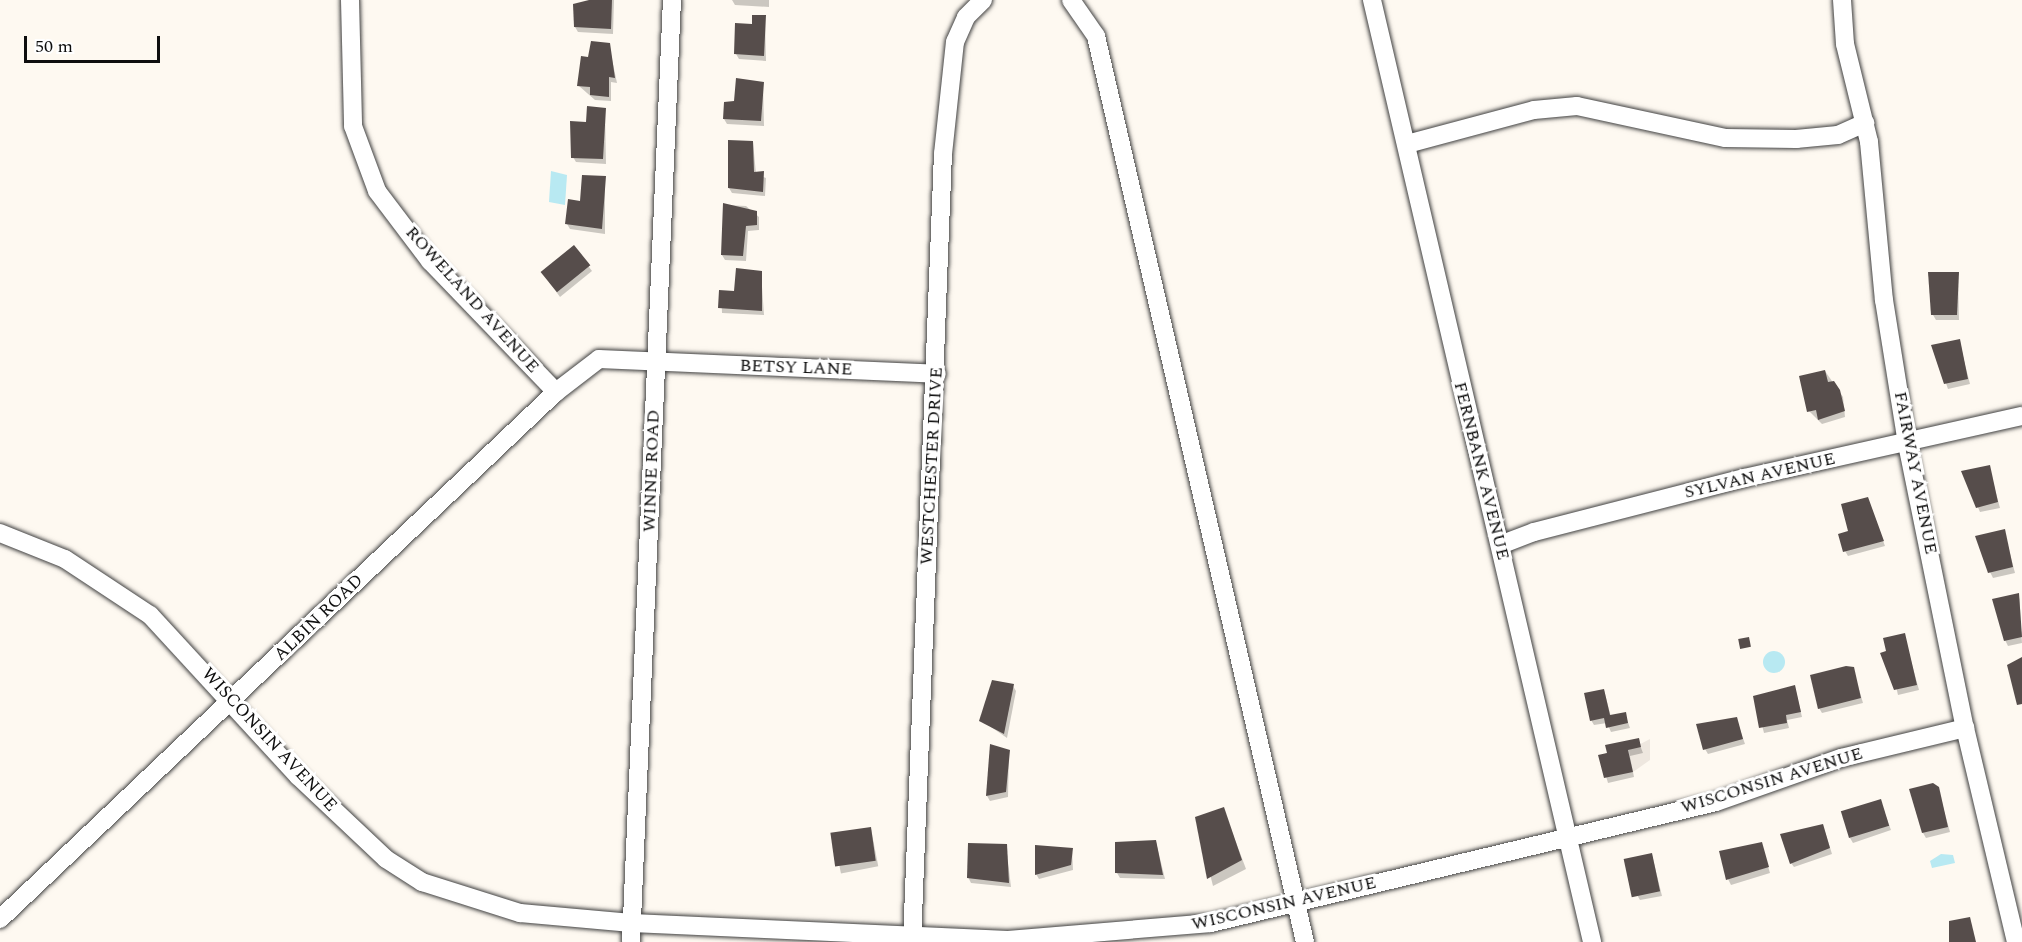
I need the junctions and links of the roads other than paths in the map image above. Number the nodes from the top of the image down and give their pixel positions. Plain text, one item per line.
1 (350, 0) edge
2 (672, 0) edge
3 (983, 0) edge
4 (1071, 0) edge
5 (1372, 0) edge
6 (1842, 0) edge
7 (1865, 123) junction
8 (1407, 144) junction
9 (656, 362) junction
10 (937, 374) junction
11 (556, 392) junction
12 (2022, 416) edge
13 (1907, 444) junction
14 (0, 533) edge
15 (1500, 545) junction
16 (232, 701) junction
17 (1965, 728) junction
18 (1568, 837) junction
19 (1295, 903) junction
20 (0, 919) edge
21 (632, 923) junction
22 (912, 939) edge
23 (631, 942) edge
24 (1305, 942) edge
25 (1592, 942) edge
26 (2016, 942) edge

1 - 11 street, ROWELAND AVENUE
2 - 9 street, WINNE ROAD
3 - 10 street, WESTCHESTER DRIVE
4 - 19 street
5 - 8 street, FERNBANK AVENUE
6 - 7 street, FAIRWAY AVENUE
7 - 8 street
7 - 13 street, FAIRWAY AVENUE
8 - 15 street, FERNBANK AVENUE
9 - 10 street, BETSY LANE
9 - 11 street, ALBIN ROAD
9 - 21 street, WINNE ROAD
10 - 22 street, WESTCHESTER DRIVE
11 - 16 street, ALBIN ROAD
12 - 13 street, SYLVAN AVENUE
13 - 15 street, SYLVAN AVENUE
13 - 17 street, FAIRWAY AVENUE
14 - 16 street, WISCONSIN AVENUE
15 - 18 street, FERNBANK AVENUE
16 - 20 street, ALBIN ROAD
16 - 21 street, WISCONSIN AVENUE
17 - 18 street, WISCONSIN AVENUE
17 - 26 street, FAIRWAY AVENUE
18 - 19 street, WISCONSIN AVENUE
18 - 25 street, FERNBANK AVENUE
19 - 22 street, WISCONSIN AVENUE
19 - 24 street
21 - 22 street, WISCONSIN AVENUE
21 - 23 street, WINNE ROAD

